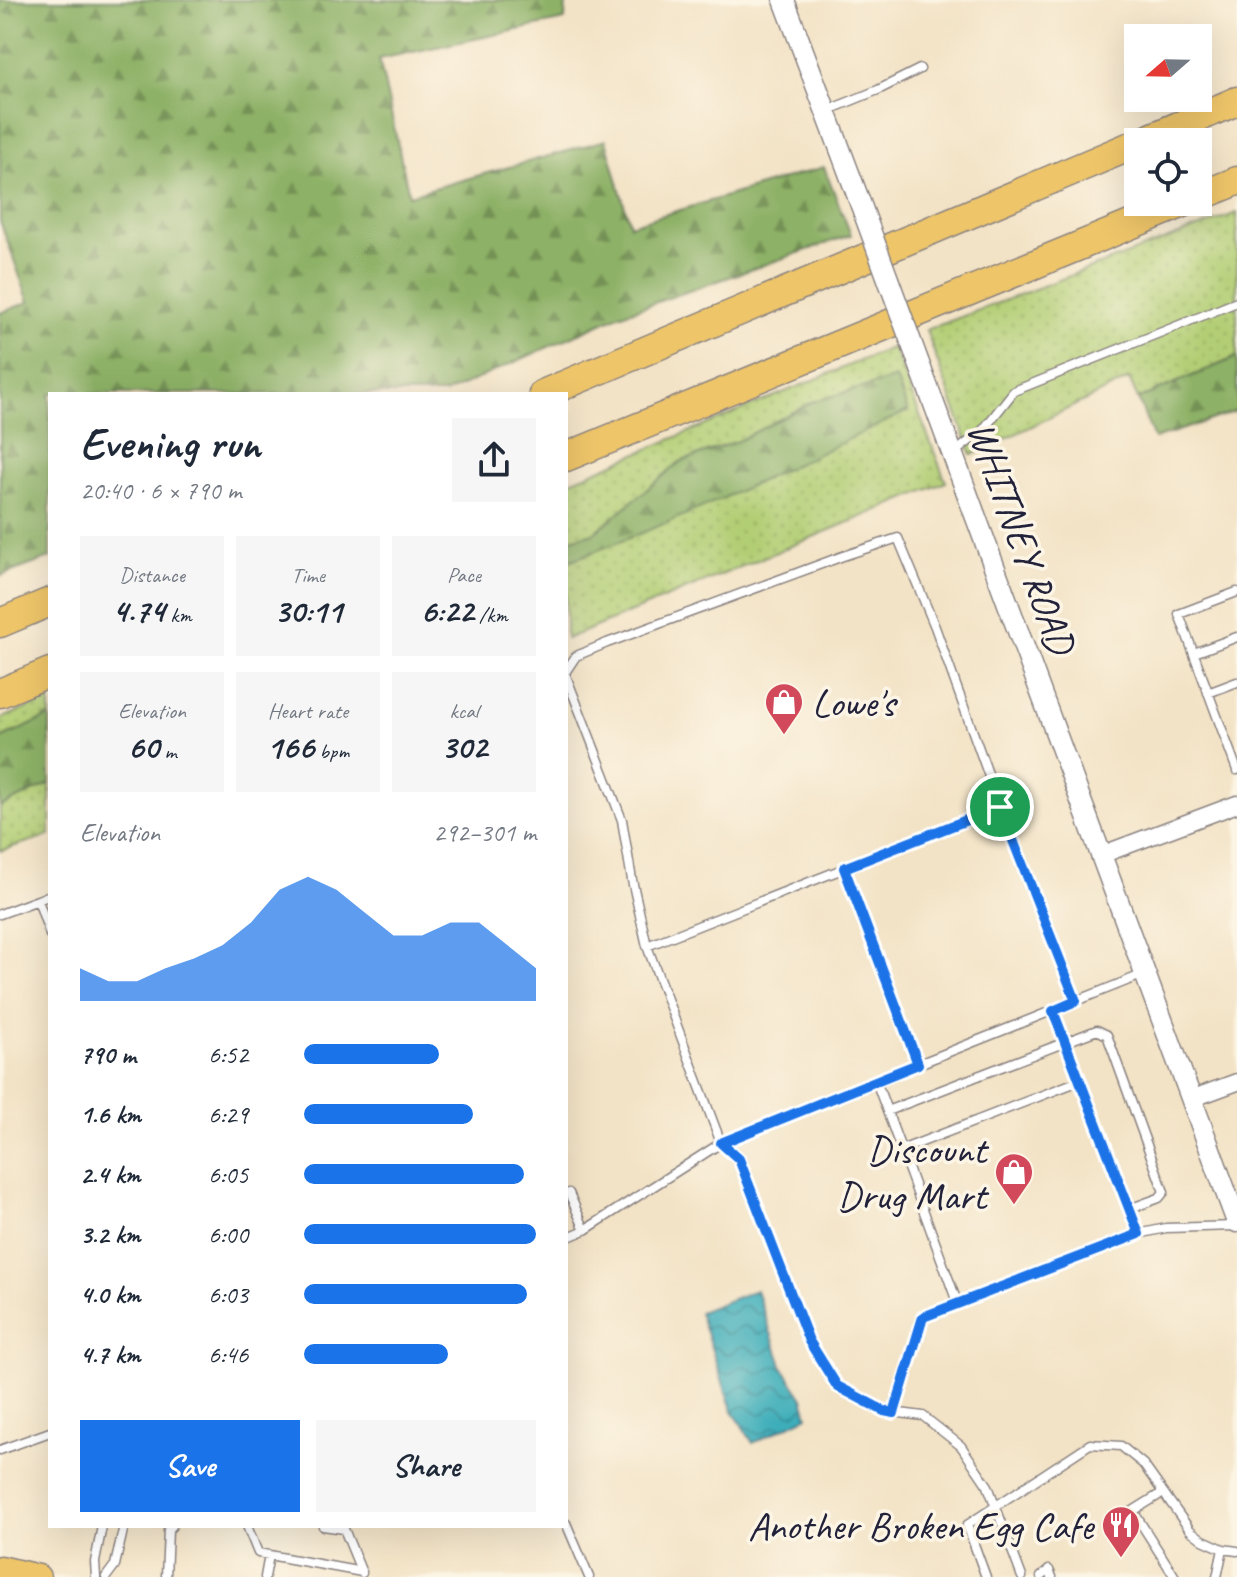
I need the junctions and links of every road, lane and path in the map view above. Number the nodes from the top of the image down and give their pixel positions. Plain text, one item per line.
1 (784, 0) edge
2 (920, 69) dead end
3 (1237, 101) edge
4 (825, 111) junction
5 (1174, 128) edge
6 (1124, 149) edge
7 (1234, 184) edge
8 (1212, 192) edge
9 (1152, 216) edge
10 (1237, 302) edge
11 (548, 392) edge
12 (952, 454) junction
13 (568, 456) edge
14 (1237, 592) edge
15 (48, 603) edge
16 (0, 623) edge
17 (1237, 637) edge
18 (1194, 653) junction
19 (568, 670) edge
20 (48, 673) edge
21 (568, 678) edge
22 (1237, 682) edge
23 (0, 693) edge
24 (1208, 693) junction
25 (1237, 770) edge
26 (1237, 804) edge
27 (1000, 807) junction
28 (1101, 855) junction
29 (844, 868) junction
30 (48, 896) edge
31 (38, 900) junction
32 (0, 914) edge
33 (48, 929) edge
34 (647, 946) junction
35 (1145, 974) junction
36 (1076, 1001) junction
37 (1053, 1011) junction
38 (1064, 1042) junction
39 (918, 1064) junction
40 (876, 1081) junction
41 (1079, 1081) junction
42 (1237, 1082) edge
43 (1191, 1099) junction
44 (887, 1111) junction
45 (721, 1143) junction
46 (901, 1150) junction
47 (569, 1193) dead end
48 (1129, 1209) junction
49 (1236, 1216) edge
50 (585, 1230) junction
51 (1139, 1234) junction
52 (568, 1237) edge
53 (957, 1302) junction
54 (894, 1413) junction
55 (48, 1433) edge
56 (0, 1450) edge
57 (1162, 1493) junction
58 (995, 1505) junction
59 (102, 1528) edge
60 (124, 1528) edge
61 (170, 1528) edge
62 (248, 1528) edge
63 (343, 1528) edge
64 (568, 1528) edge
65 (1223, 1549) junction
66 (1237, 1551) edge
67 (269, 1555) junction
68 (0, 1568) edge
69 (363, 1575) edge
70 (38, 1577) edge
71 (96, 1577) edge
72 (106, 1577) edge
73 (166, 1577) edge
74 (265, 1577) edge
75 (589, 1577) edge
76 (986, 1577) edge
77 (1022, 1577) edge
78 (1041, 1577) edge
79 (1052, 1577) edge
80 (1175, 1577) edge
81 (1217, 1577) edge

1 - 4 street, WHITNEY ROAD
2 - 4 lane
3 - 5 highway
4 - 12 street, WHITNEY ROAD, bridge
6 - 11 highway
7 - 8 highway
9 - 13 highway
10 - 12 lane
12 - 28 street, WHITNEY ROAD
14 - 18 lane
15 - 16 highway
17 - 18 lane
18 - 24 lane
19 - 27 lane
20 - 23 highway
21 - 34 lane
22 - 24 lane
24 - 25 lane
26 - 28 street
27 - 29 lane
27 - 36 lane
28 - 35 street, WHITNEY ROAD
29 - 34 lane
29 - 39 lane
30 - 31 lane
31 - 32 lane
31 - 33 lane
34 - 45 lane
35 - 36 lane
35 - 43 street, WHITNEY ROAD
36 - 37 lane
37 - 38 lane
37 - 39 lane
38 - 41 lane
38 - 44 lane
38 - 48 lane
39 - 40 lane
40 - 44 lane
40 - 45 lane
41 - 46 lane
41 - 48 lane
42 - 43 street
43 - 49 street, WHITNEY ROAD
44 - 46 lane
45 - 50 lane
45 - 54 lane
46 - 53 lane
47 - 50 lane
48 - 51 lane
49 - 51 lane
50 - 52 lane
51 - 53 lane
53 - 54 lane
54 - 58 lane
55 - 56 lane
57 - 58 lane
57 - 65 lane
57 - 80 lane
58 - 76 lane
58 - 77 lane
59 - 71 lane
60 - 72 lane
61 - 73 lane
62 - 67 lane
63 - 69 lane
64 - 75 lane
65 - 66 lane
65 - 81 lane
67 - 69 lane
67 - 74 lane
68 - 70 main road
78 - 79 lane

